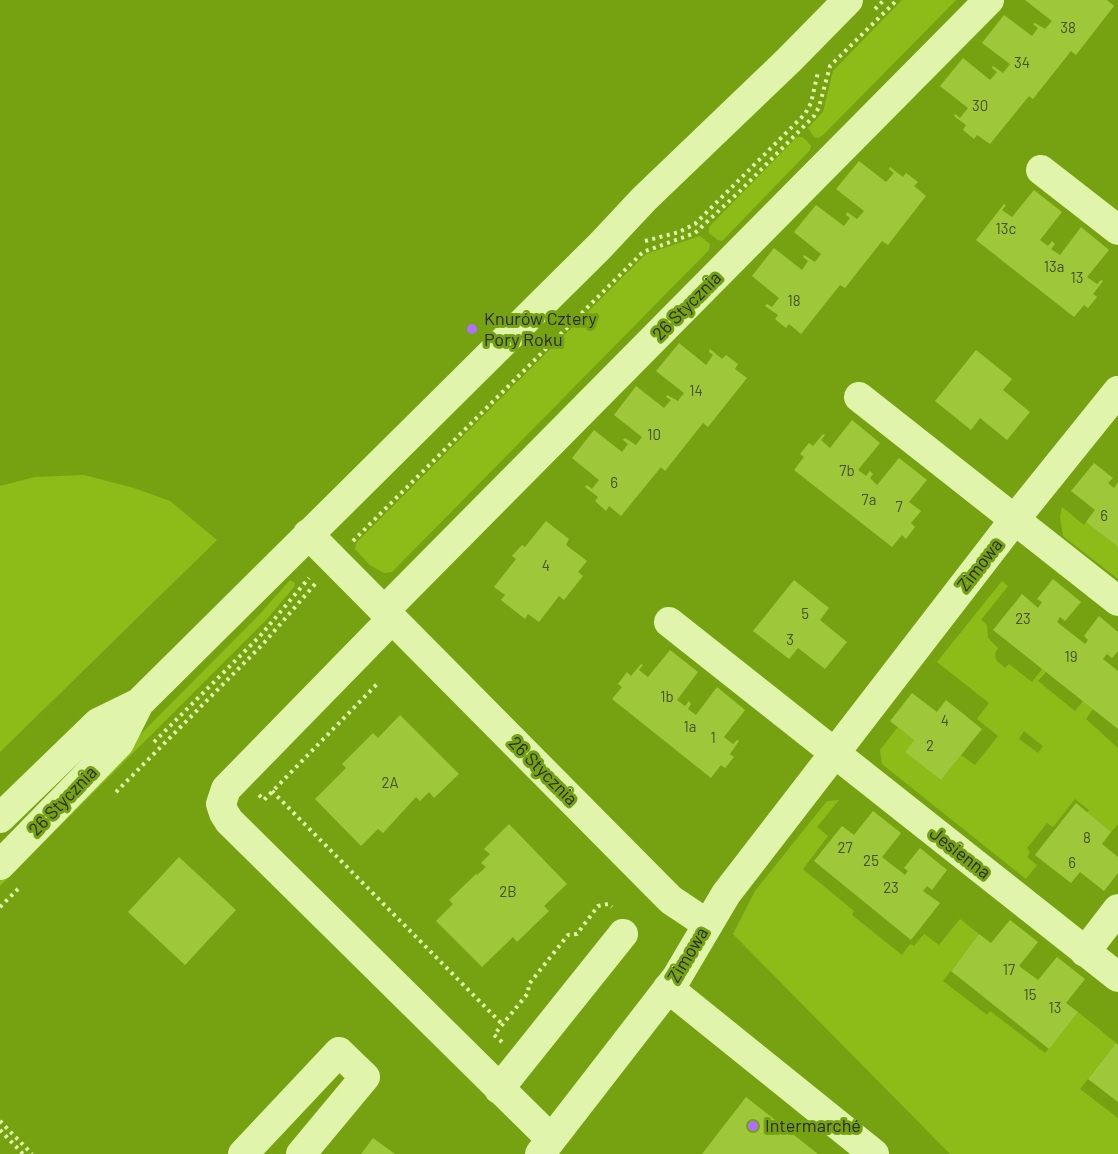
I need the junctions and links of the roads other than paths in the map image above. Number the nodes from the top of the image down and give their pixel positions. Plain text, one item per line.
1 (989, 0) edge
2 (858, 8) edge
3 (1041, 170) dead end
4 (1118, 230) edge
5 (1118, 391) edge
6 (859, 397) dead end
7 (1015, 519) junction
8 (324, 550) junction
9 (1118, 601) edge
10 (388, 615) junction
11 (669, 622) dead end
12 (140, 703) junction
13 (834, 754) junction
14 (0, 818) edge
15 (0, 865) edge
16 (1118, 909) edge
17 (707, 924) junction
18 (623, 934) dead end
19 (1085, 952) junction
20 (1118, 977) edge
21 (668, 988) junction
22 (499, 1089) junction
23 (545, 1147) edge
24 (243, 1154) edge
25 (301, 1154) edge
26 (874, 1154) edge

1 - 10 street, 26 Stycznia
2 - 8 street, 26 Stycznia
3 - 4 street
5 - 7 street, Zimowa
6 - 7 street
7 - 9 street
7 - 13 street, Zimowa
8 - 10 street, 26 Stycznia
8 - 12 street, 26 Stycznia
10 - 17 street, 26 Stycznia
10 - 22 street
11 - 13 street
12 - 14 street, 26 Stycznia
12 - 15 street, 26 Stycznia
13 - 17 street, Zimowa
13 - 19 street, Jesienna
16 - 19 street
17 - 21 street, Zimowa
18 - 22 street
19 - 20 street, Jesienna
21 - 23 street, Zimowa
21 - 26 street
22 - 23 street
24 - 25 street

